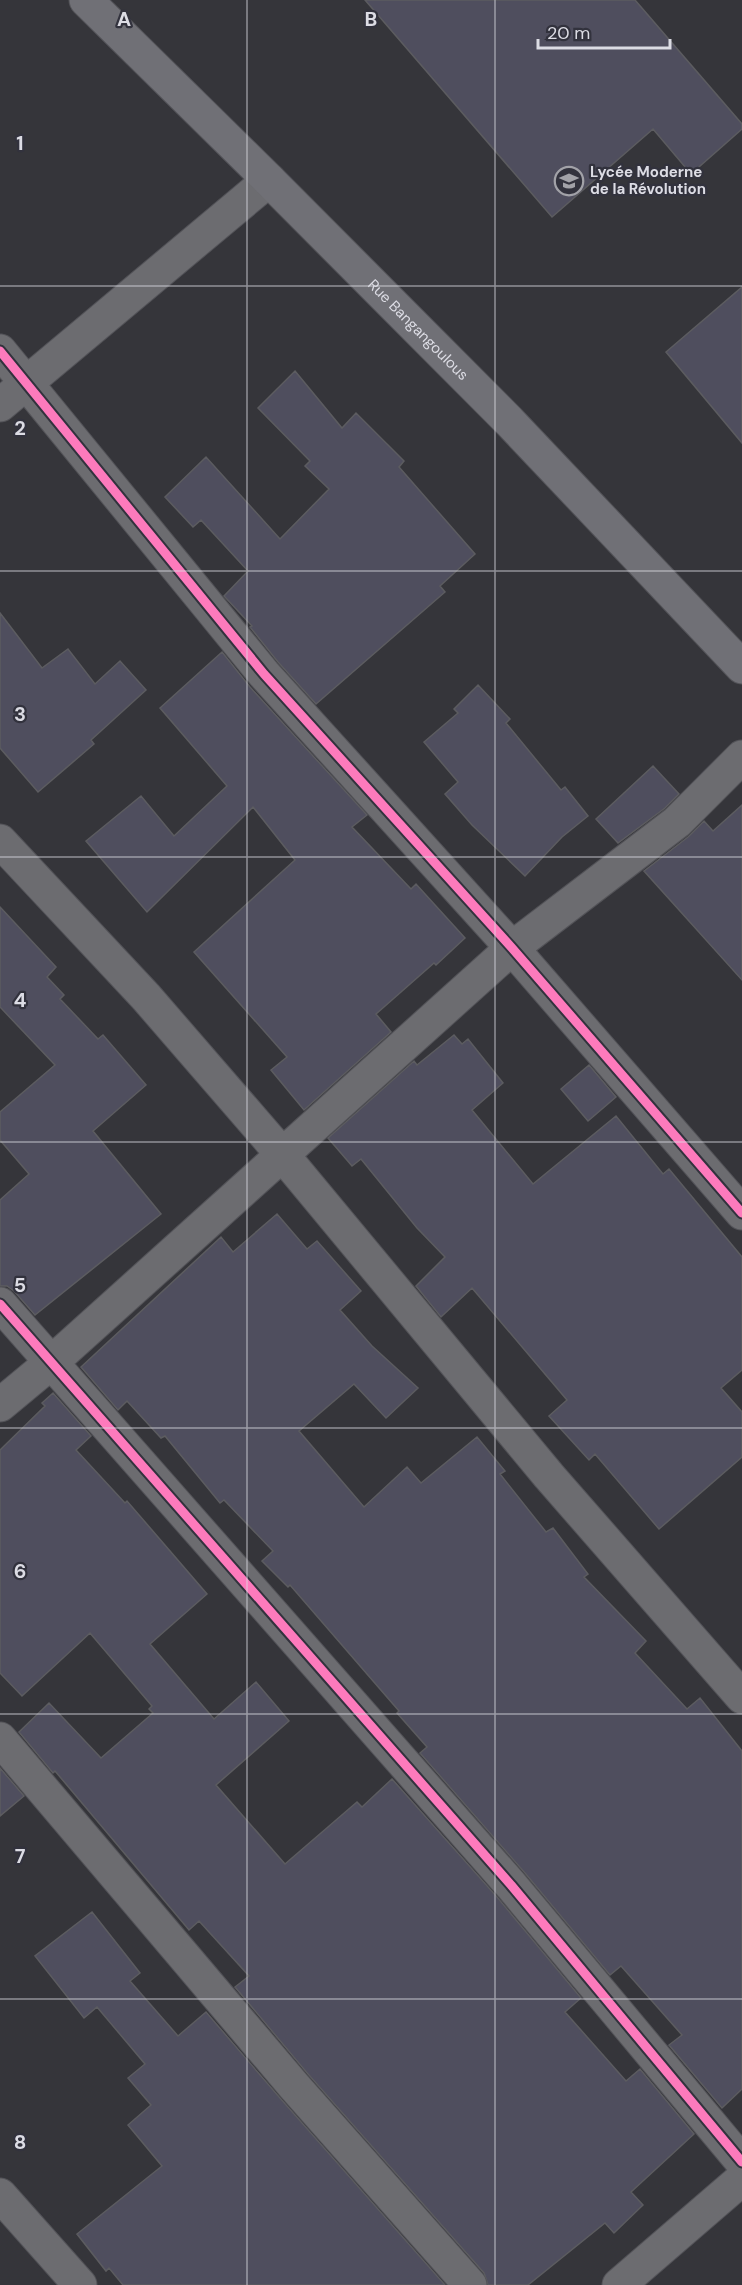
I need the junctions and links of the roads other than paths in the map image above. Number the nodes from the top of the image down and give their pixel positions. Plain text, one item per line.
1 (86, 0) edge
2 (269, 180) junction
3 (0, 351) edge
4 (27, 383) junction
5 (0, 405) edge
6 (742, 667) edge
7 (742, 756) edge
8 (0, 841) edge
9 (512, 948) junction
10 (281, 1153) junction
11 (742, 1213) edge
12 (0, 1304) edge
13 (52, 1361) junction
14 (0, 1405) edge
15 (742, 1697) edge
16 (0, 1739) edge
17 (742, 2162) edge
18 (742, 2179) edge
19 (0, 2195) edge
20 (80, 2285) edge
21 (470, 2285) edge
22 (619, 2285) edge

1 - 2 street, Rue Bangangoulous
2 - 4 street
2 - 6 street, Rue Bangangoulous
3 - 4 street
4 - 5 street
4 - 9 street
7 - 9 street
8 - 10 street
9 - 10 street
9 - 11 street
10 - 13 street
10 - 15 street
12 - 13 street
13 - 14 street
13 - 17 street
16 - 21 street
18 - 22 street
19 - 20 street

